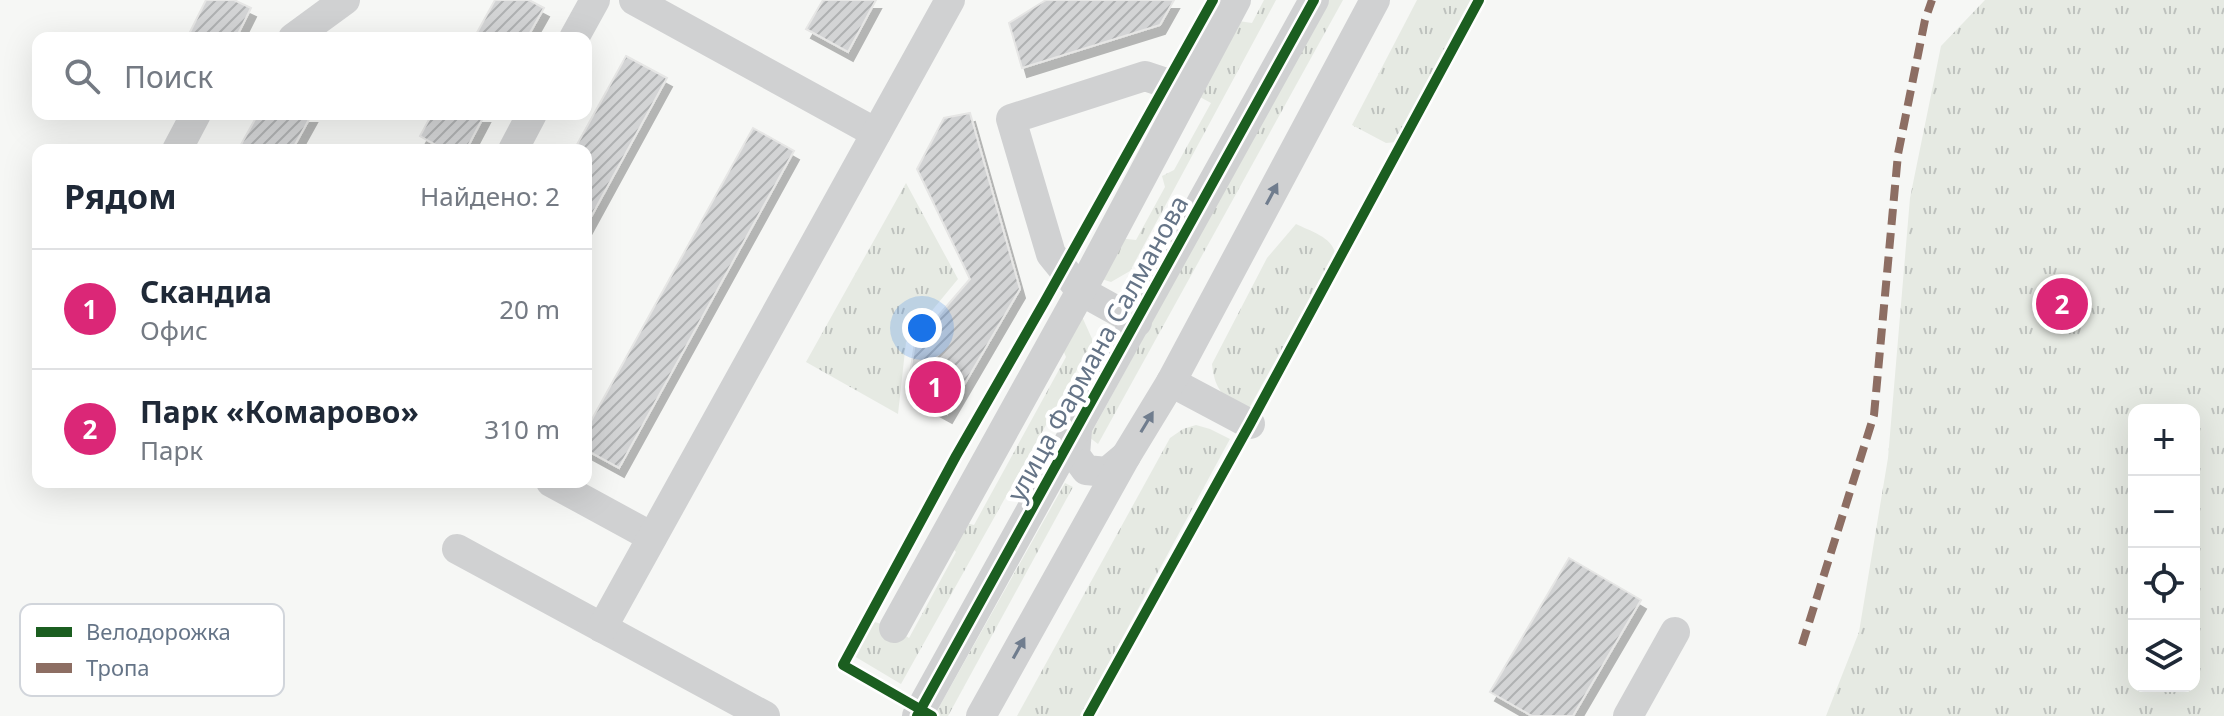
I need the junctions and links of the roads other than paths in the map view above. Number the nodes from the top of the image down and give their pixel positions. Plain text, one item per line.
1 (345, 0) edge
2 (595, 0) edge
3 (634, 0) edge
4 (950, 0) edge
5 (1236, 0) edge
6 (1314, 0) edge
7 (1375, 0) edge
8 (301, 32) edge
9 (577, 32) edge
10 (1187, 90) junction
11 (193, 120) edge
12 (529, 120) edge
13 (876, 133) junction
14 (180, 144) edge
15 (516, 144) edge
16 (1081, 291) junction
17 (1137, 322) junction
18 (1171, 382) junction
19 (1250, 424) dead end
20 (1077, 429) junction
21 (1126, 456) junction
22 (562, 488) edge
23 (652, 537) junction
24 (457, 549) dead end
25 (602, 628) junction
26 (894, 628) dead end
27 (1675, 632) dead end
28 (765, 716) edge
29 (917, 716) edge
30 (981, 716) edge
31 (1628, 716) edge

1 - 8 street
2 - 9 street
3 - 13 street
4 - 13 street
5 - 10 street
6 - 17 street, улица Фармана Салманова
18 -> 7 street
10 - 16 street
10 - 16 street
11 - 14 street
12 - 15 street
13 - 23 street
16 - 17 street
16 - 26 street
17 - 20 street, улица Фармана Салманова
18 - 19 street
21 -> 18 street
20 - 21 street
20 - 29 street, улица Фармана Салманова
30 -> 21 street
22 - 23 street
23 - 25 street
24 - 25 street
25 - 28 street
27 - 31 street

